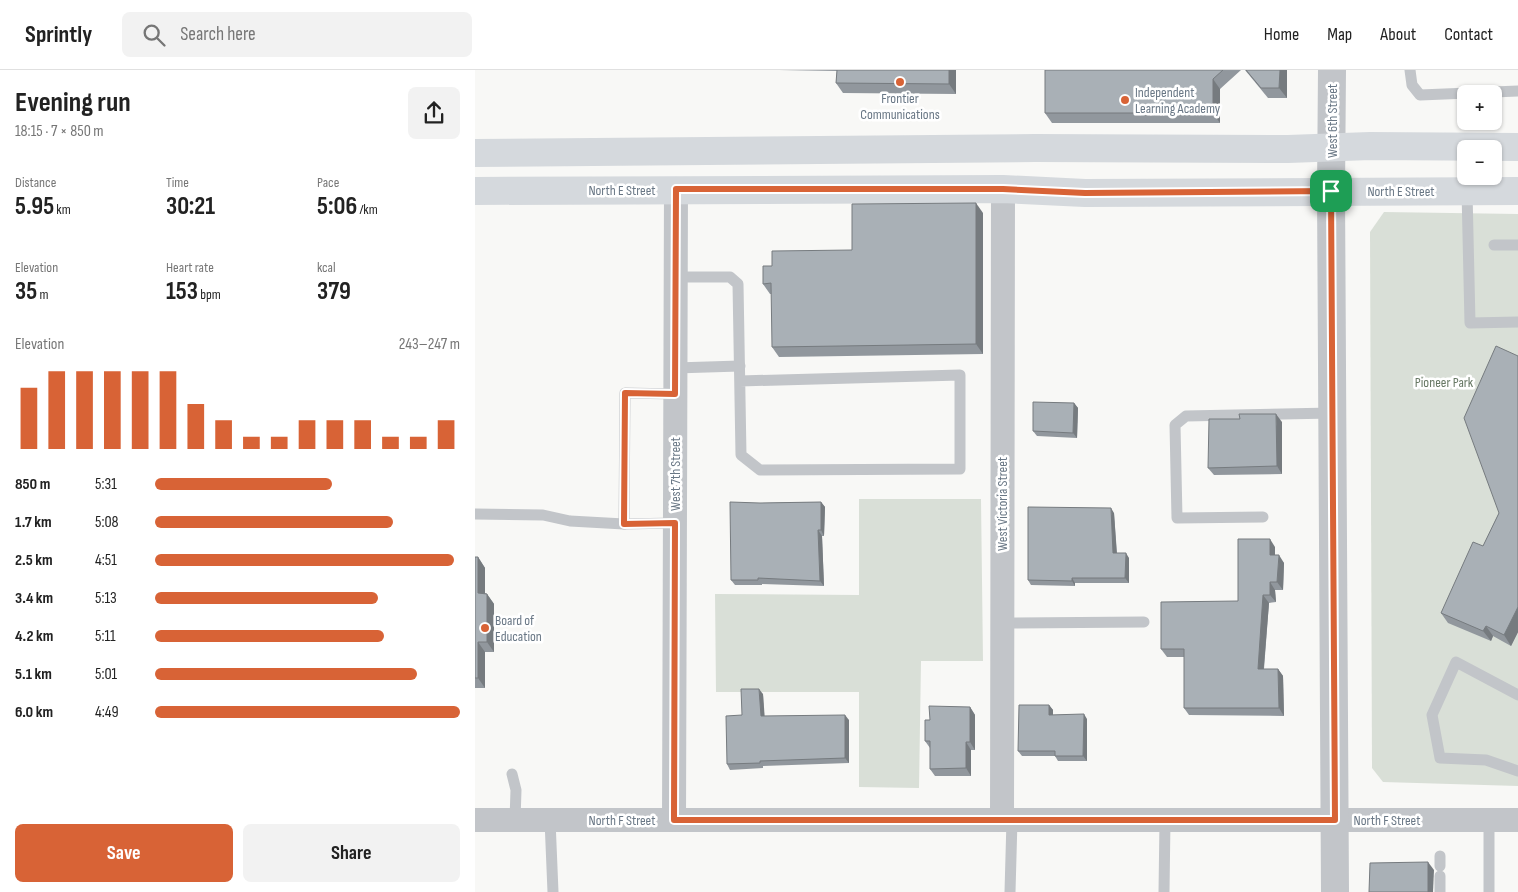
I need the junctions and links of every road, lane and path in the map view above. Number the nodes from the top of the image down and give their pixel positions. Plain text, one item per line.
1 (1332, 70) edge
2 (1410, 70) edge
3 (1518, 91) edge
4 (1331, 147) junction
5 (1518, 147) edge
6 (475, 153) edge
7 (676, 189) junction
8 (1003, 189) junction
9 (475, 191) edge
10 (1331, 191) junction
11 (1467, 191) junction
12 (1518, 191) edge
13 (1494, 244) dead end
14 (1518, 244) edge
15 (675, 277) junction
16 (1518, 322) edge
17 (740, 366) junction
18 (675, 368) junction
19 (740, 381) junction
20 (675, 394) junction
21 (1332, 413) junction
22 (475, 514) edge
23 (1263, 517) dead end
24 (675, 523) junction
25 (624, 524) junction
26 (1002, 622) junction
27 (1144, 622) dead end
28 (1518, 695) edge
29 (1518, 771) edge
30 (512, 774) dead end
31 (475, 820) edge
32 (515, 820) junction
33 (550, 820) junction
34 (674, 820) junction
35 (1007, 820) junction
36 (1165, 820) junction
37 (1335, 820) junction
38 (1489, 820) junction
39 (1518, 820) edge
40 (1440, 866) dead end
41 (1164, 888) edge
42 (553, 892) edge
43 (1010, 892) edge
44 (1335, 892) edge
45 (1440, 892) edge
46 (1489, 892) edge

1 - 4 street, West 6th Street
2 - 3 lane
4 - 5 main road
4 - 6 main road
4 - 10 street, West 6th Street
7 - 8 main road, North E Street
7 - 9 main road, North E Street
7 - 15 street, West 7th Street
8 - 10 main road, North E Street
8 - 26 street, West Victoria Street
10 - 11 main road, North E Street
10 - 21 street, West 6th Street
11 - 12 main road, North E Street
11 - 16 lane
13 - 14 lane
15 - 17 lane
15 - 18 street, West 7th Street
17 - 18 lane
17 - 19 lane
18 - 20 street, West 7th Street
19 - 19 lane
20 - 24 street, West 7th Street
20 - 25 lane
21 - 23 lane
21 - 37 street, West 6th Street
22 - 25 lane
24 - 25 lane
24 - 34 street, West 7th Street
26 - 27 lane
26 - 35 street, West Victoria Street
28 - 29 lane
30 - 32 lane
31 - 32 street, North F Street
32 - 33 street, North F Street
33 - 34 street, North F Street
33 - 42 lane
34 - 35 street, North F Street
35 - 36 street, North F Street
35 - 43 lane
36 - 37 street, North F Street
36 - 41 lane
37 - 38 street, North F Street
37 - 44 street, West 6th Street
38 - 39 street, North F Street
38 - 46 lane
40 - 45 lane

